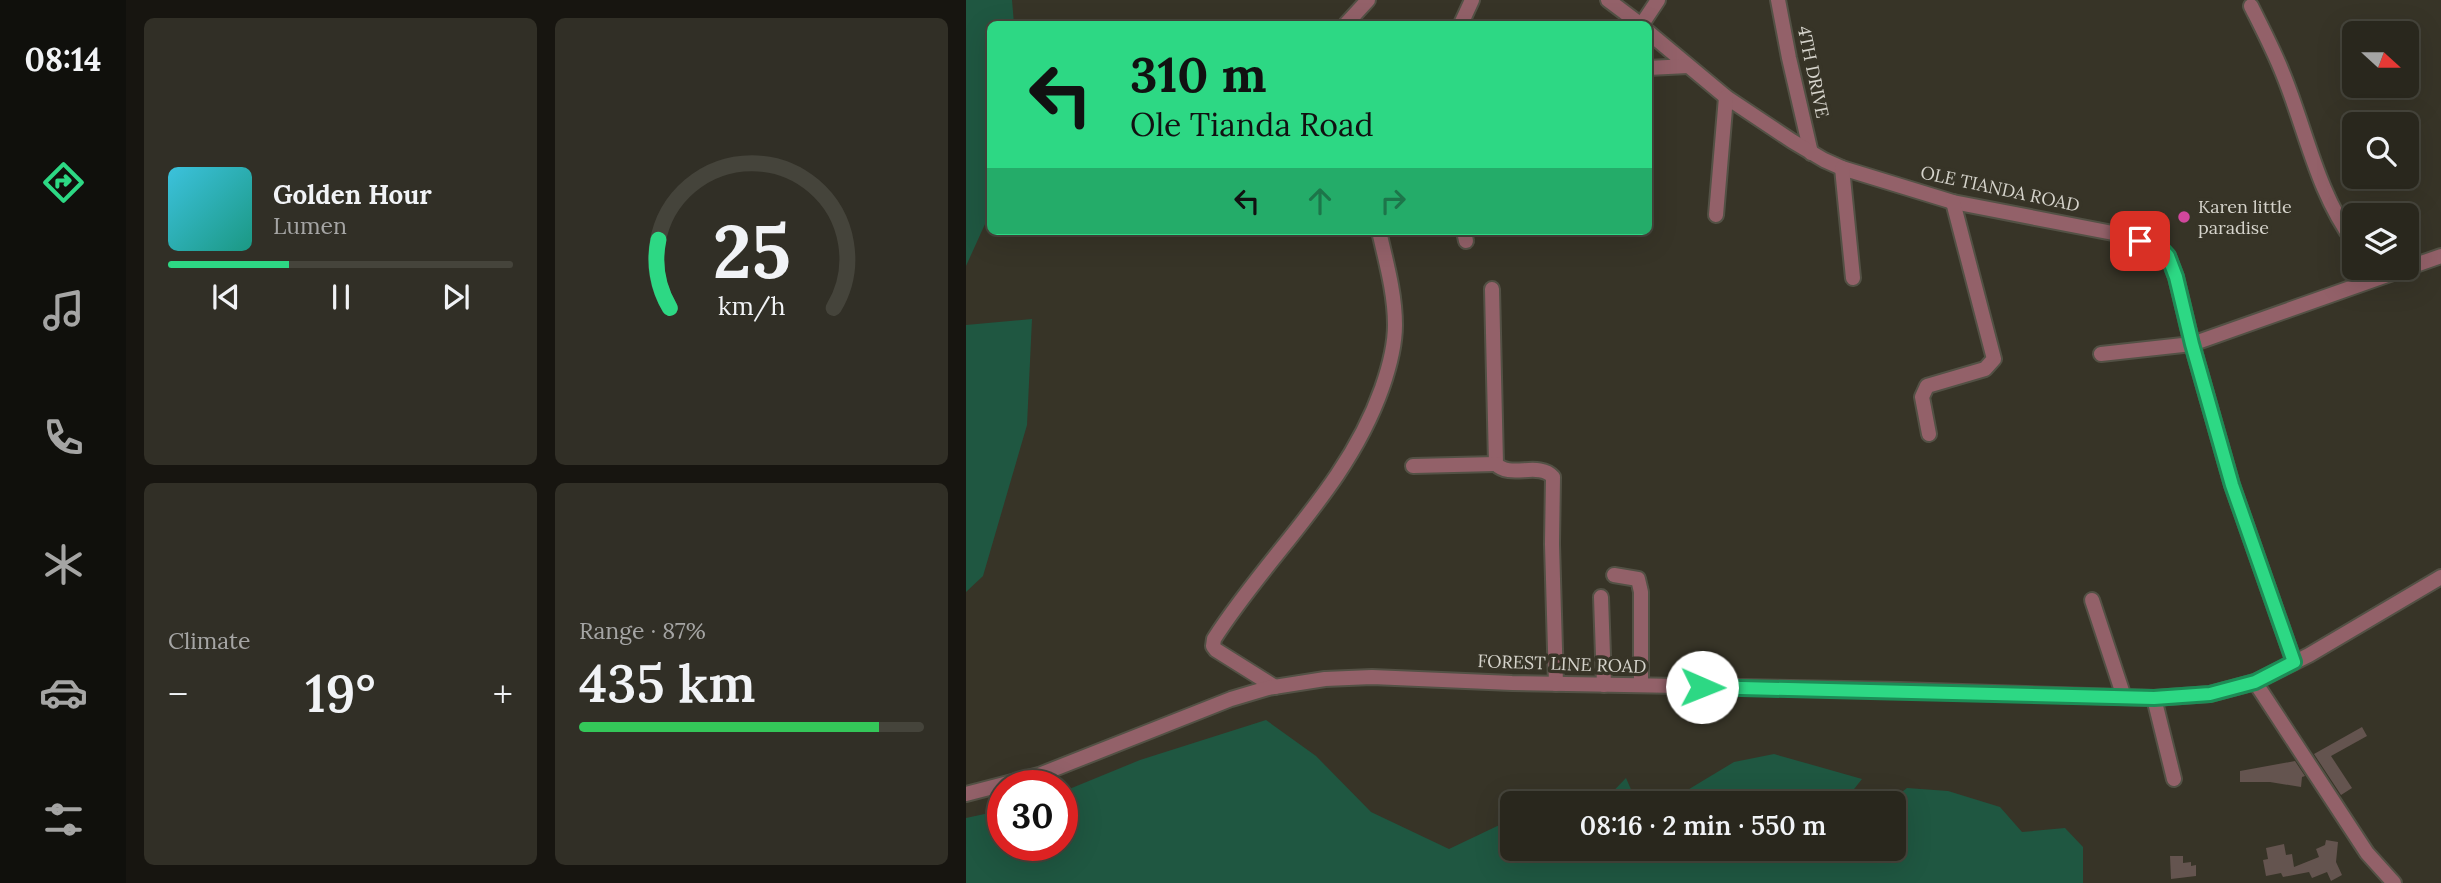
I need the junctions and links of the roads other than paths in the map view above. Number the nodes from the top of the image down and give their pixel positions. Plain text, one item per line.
1 (1368, 0) edge
2 (1472, 0) edge
3 (1608, 0) edge
4 (1658, 0) edge
5 (1778, 0) edge
6 (2251, 6) dead end
7 (1349, 21) edge
8 (1462, 21) edge
9 (1637, 21) edge
10 (1643, 21) edge
11 (1652, 35) edge
12 (1688, 66) junction
13 (1652, 68) edge
14 (1726, 97) junction
15 (1811, 153) junction
16 (1842, 168) junction
17 (1953, 202) junction
18 (1716, 215) dead end
19 (2342, 225) edge
20 (1381, 235) edge
21 (2441, 257) edge
22 (2419, 262) edge
23 (1853, 278) dead end
24 (2361, 280) edge
25 (1492, 289) dead end
26 (2192, 344) junction
27 (2101, 354) dead end
28 (1929, 434) dead end
29 (1496, 464) junction
30 (1413, 466) dead end
31 (1614, 575) dead end
32 (2441, 577) edge
33 (1601, 597) dead end
34 (2092, 600) dead end
35 (2294, 662) junction
36 (2255, 682) junction
37 (1556, 684) junction
38 (1604, 685) junction
39 (1641, 685) junction
40 (1275, 687) junction
41 (2124, 697) junction
42 (2154, 698) junction
43 (2174, 779) dead end
44 (966, 794) edge
45 (2394, 883) edge

1 - 7 street
2 - 8 street
3 - 9 street
4 - 10 street
5 - 15 street, 4TH DRIVE
6 - 19 street
11 - 12 street, OLE TIANDA ROAD
12 - 13 street
12 - 14 street, OLE TIANDA ROAD
14 - 15 street, OLE TIANDA ROAD
14 - 18 street
15 - 16 street, OLE TIANDA ROAD
16 - 17 street, OLE TIANDA ROAD
16 - 23 street
17 - 26 street, OLE TIANDA ROAD
17 - 28 street
20 - 40 street
21 - 22 street
24 - 26 street
25 - 29 street
26 - 27 street
26 - 35 street, OLE TIANDA ROAD
29 - 30 street
29 - 37 street
31 - 39 street
32 - 35 street, FOREST LINE ROAD
33 - 38 street
34 - 41 street
35 - 36 street, FOREST LINE ROAD
36 - 42 street, FOREST LINE ROAD
36 - 45 street
37 - 38 street, FOREST LINE ROAD
37 - 40 street, FOREST LINE ROAD
38 - 39 street, FOREST LINE ROAD
39 - 41 street, FOREST LINE ROAD
40 - 44 street, FOREST LINE ROAD
41 - 42 street, FOREST LINE ROAD
42 - 43 street

